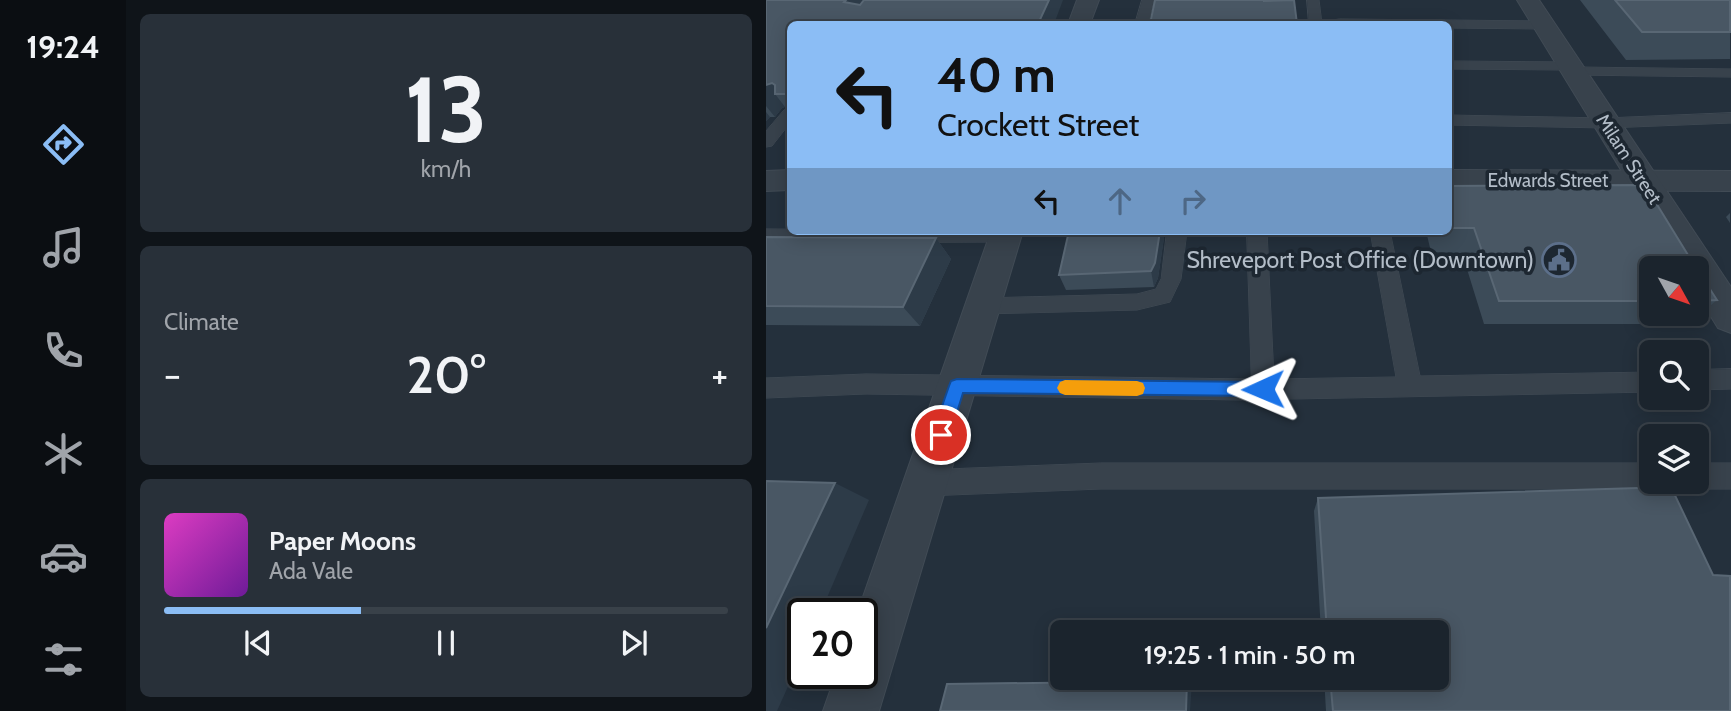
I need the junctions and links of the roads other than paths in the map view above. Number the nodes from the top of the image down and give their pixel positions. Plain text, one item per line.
1 (1088, 0) edge
2 (1148, 0) edge
3 (1313, 0) edge
4 (1528, 0) edge
5 (1080, 21) edge
6 (1143, 21) edge
7 (1316, 21) edge
8 (1452, 24) edge
9 (1544, 25) junction
10 (1452, 65) edge
11 (1572, 69) junction
12 (1730, 73) edge
13 (787, 117) edge
14 (1730, 118) edge
15 (1452, 120) edge
16 (1606, 123) junction
17 (766, 142) edge
18 (787, 180) edge
19 (1452, 180) edge
20 (766, 181) edge
21 (1643, 181) junction
22 (1730, 181) edge
23 (846, 235) edge
24 (1005, 235) edge
25 (1176, 235) edge
26 (1257, 235) edge
27 (1381, 235) edge
28 (766, 236) edge
29 (982, 306) junction
30 (1730, 318) edge
31 (1730, 379) edge
32 (1709, 380) edge
33 (1639, 382) edge
34 (957, 386) junction
35 (766, 387) edge
36 (1410, 387) junction
37 (1263, 389) junction
38 (1639, 476) edge
39 (1709, 476) edge
40 (1730, 476) edge
41 (925, 484) junction
42 (851, 711) edge

1 - 5 street
2 - 6 lane
3 - 7 lane
4 - 9 street, Milam Street
8 - 9 lane
9 - 11 street, Milam Street
10 - 11 lane
11 - 12 lane
11 - 16 street, Milam Street
13 - 17 lane
14 - 16 lane
15 - 16 lane
16 - 21 street, Milam Street
18 - 20 street
19 - 21 street, Edwards Street
21 - 22 street, Edwards Street
21 - 30 street, Milam Street
23 - 28 lane
24 - 29 street
25 - 29 lane
26 - 37 lane
27 - 36 lane
29 - 34 street
31 - 32 lane
33 - 36 lane
34 - 35 lane
34 - 37 lane
34 - 41 street
36 - 37 lane
38 - 41 lane
39 - 40 lane
41 - 42 street

